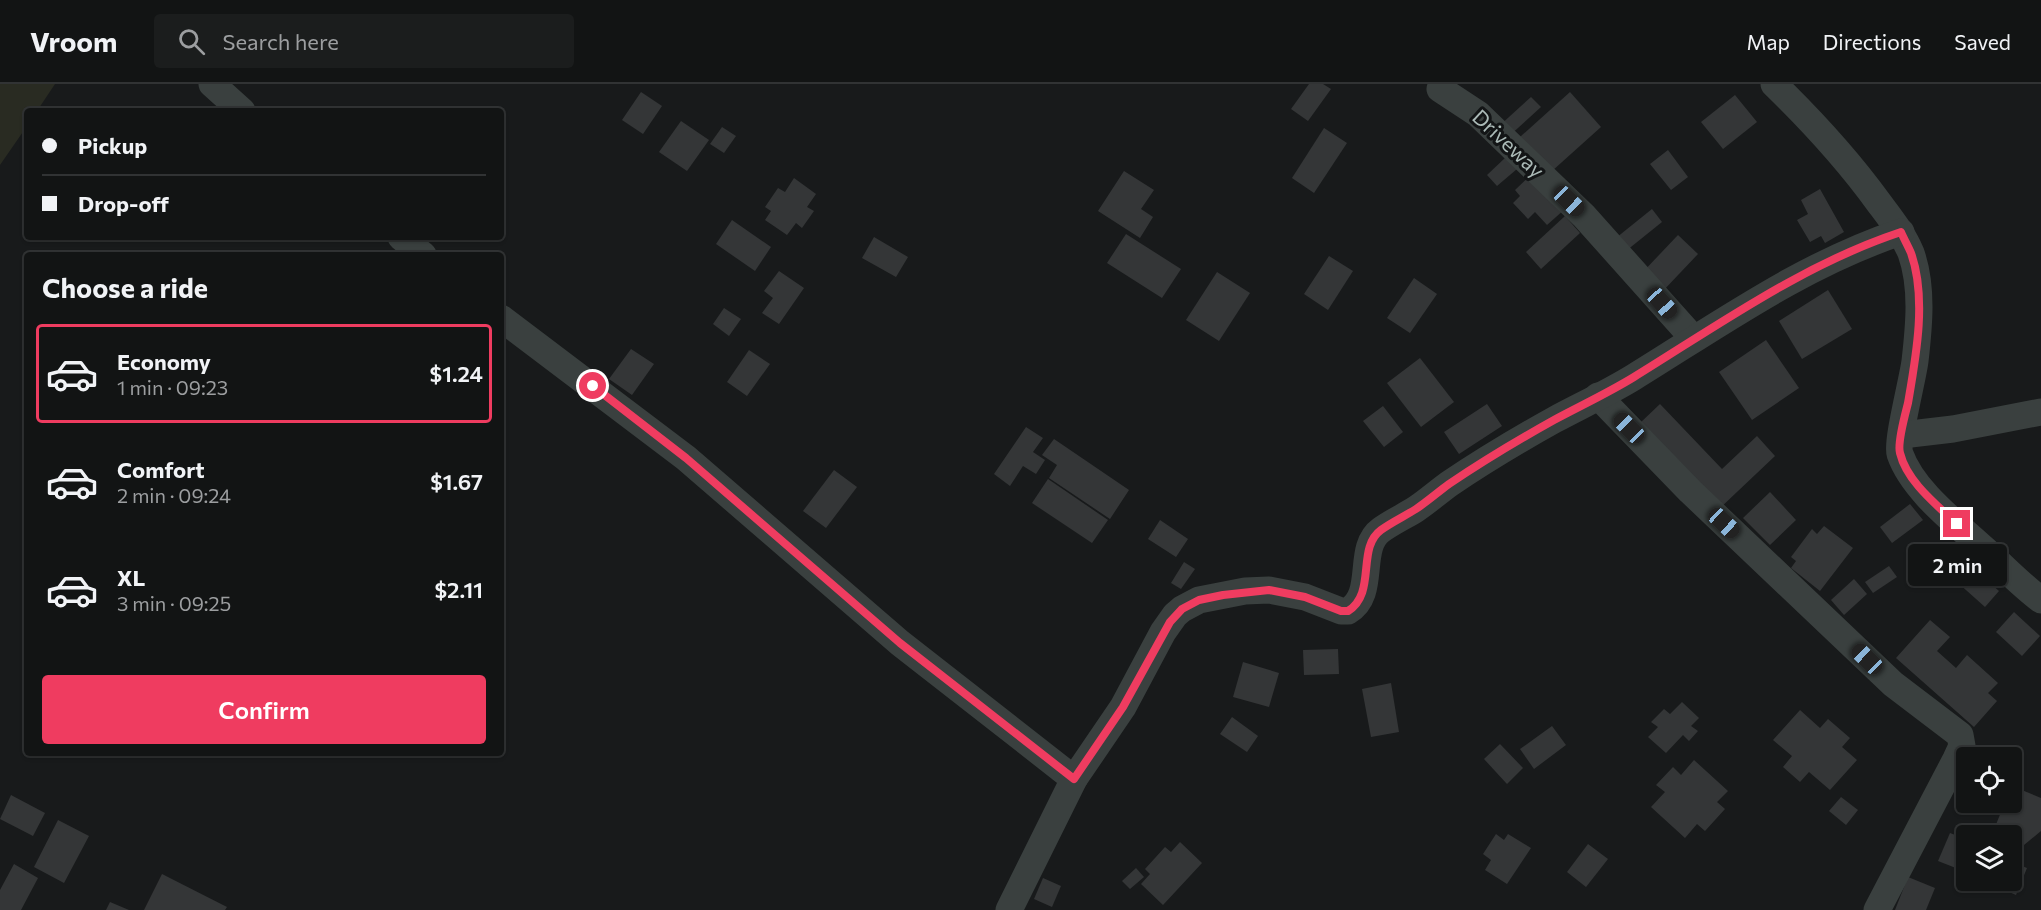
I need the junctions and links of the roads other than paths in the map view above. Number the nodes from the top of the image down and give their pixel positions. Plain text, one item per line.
1 (212, 84) edge
2 (1774, 84) edge
3 (1440, 89) dead end
4 (239, 108) edge
5 (1901, 232) junction
6 (405, 240) edge
7 (419, 252) edge
8 (504, 320) edge
9 (1693, 338) junction
10 (1598, 396) junction
11 (2041, 412) edge
12 (1902, 435) junction
13 (2041, 600) edge
14 (1074, 779) junction
15 (1009, 910) edge
16 (1877, 910) edge

1 - 4 street
2 - 5 street
3 - 9 street, Driveway
5 - 9 street
5 - 12 street
6 - 7 street
8 - 14 street
9 - 10 street
10 - 14 street
10 - 16 street
11 - 12 street
12 - 13 street
14 - 15 street

